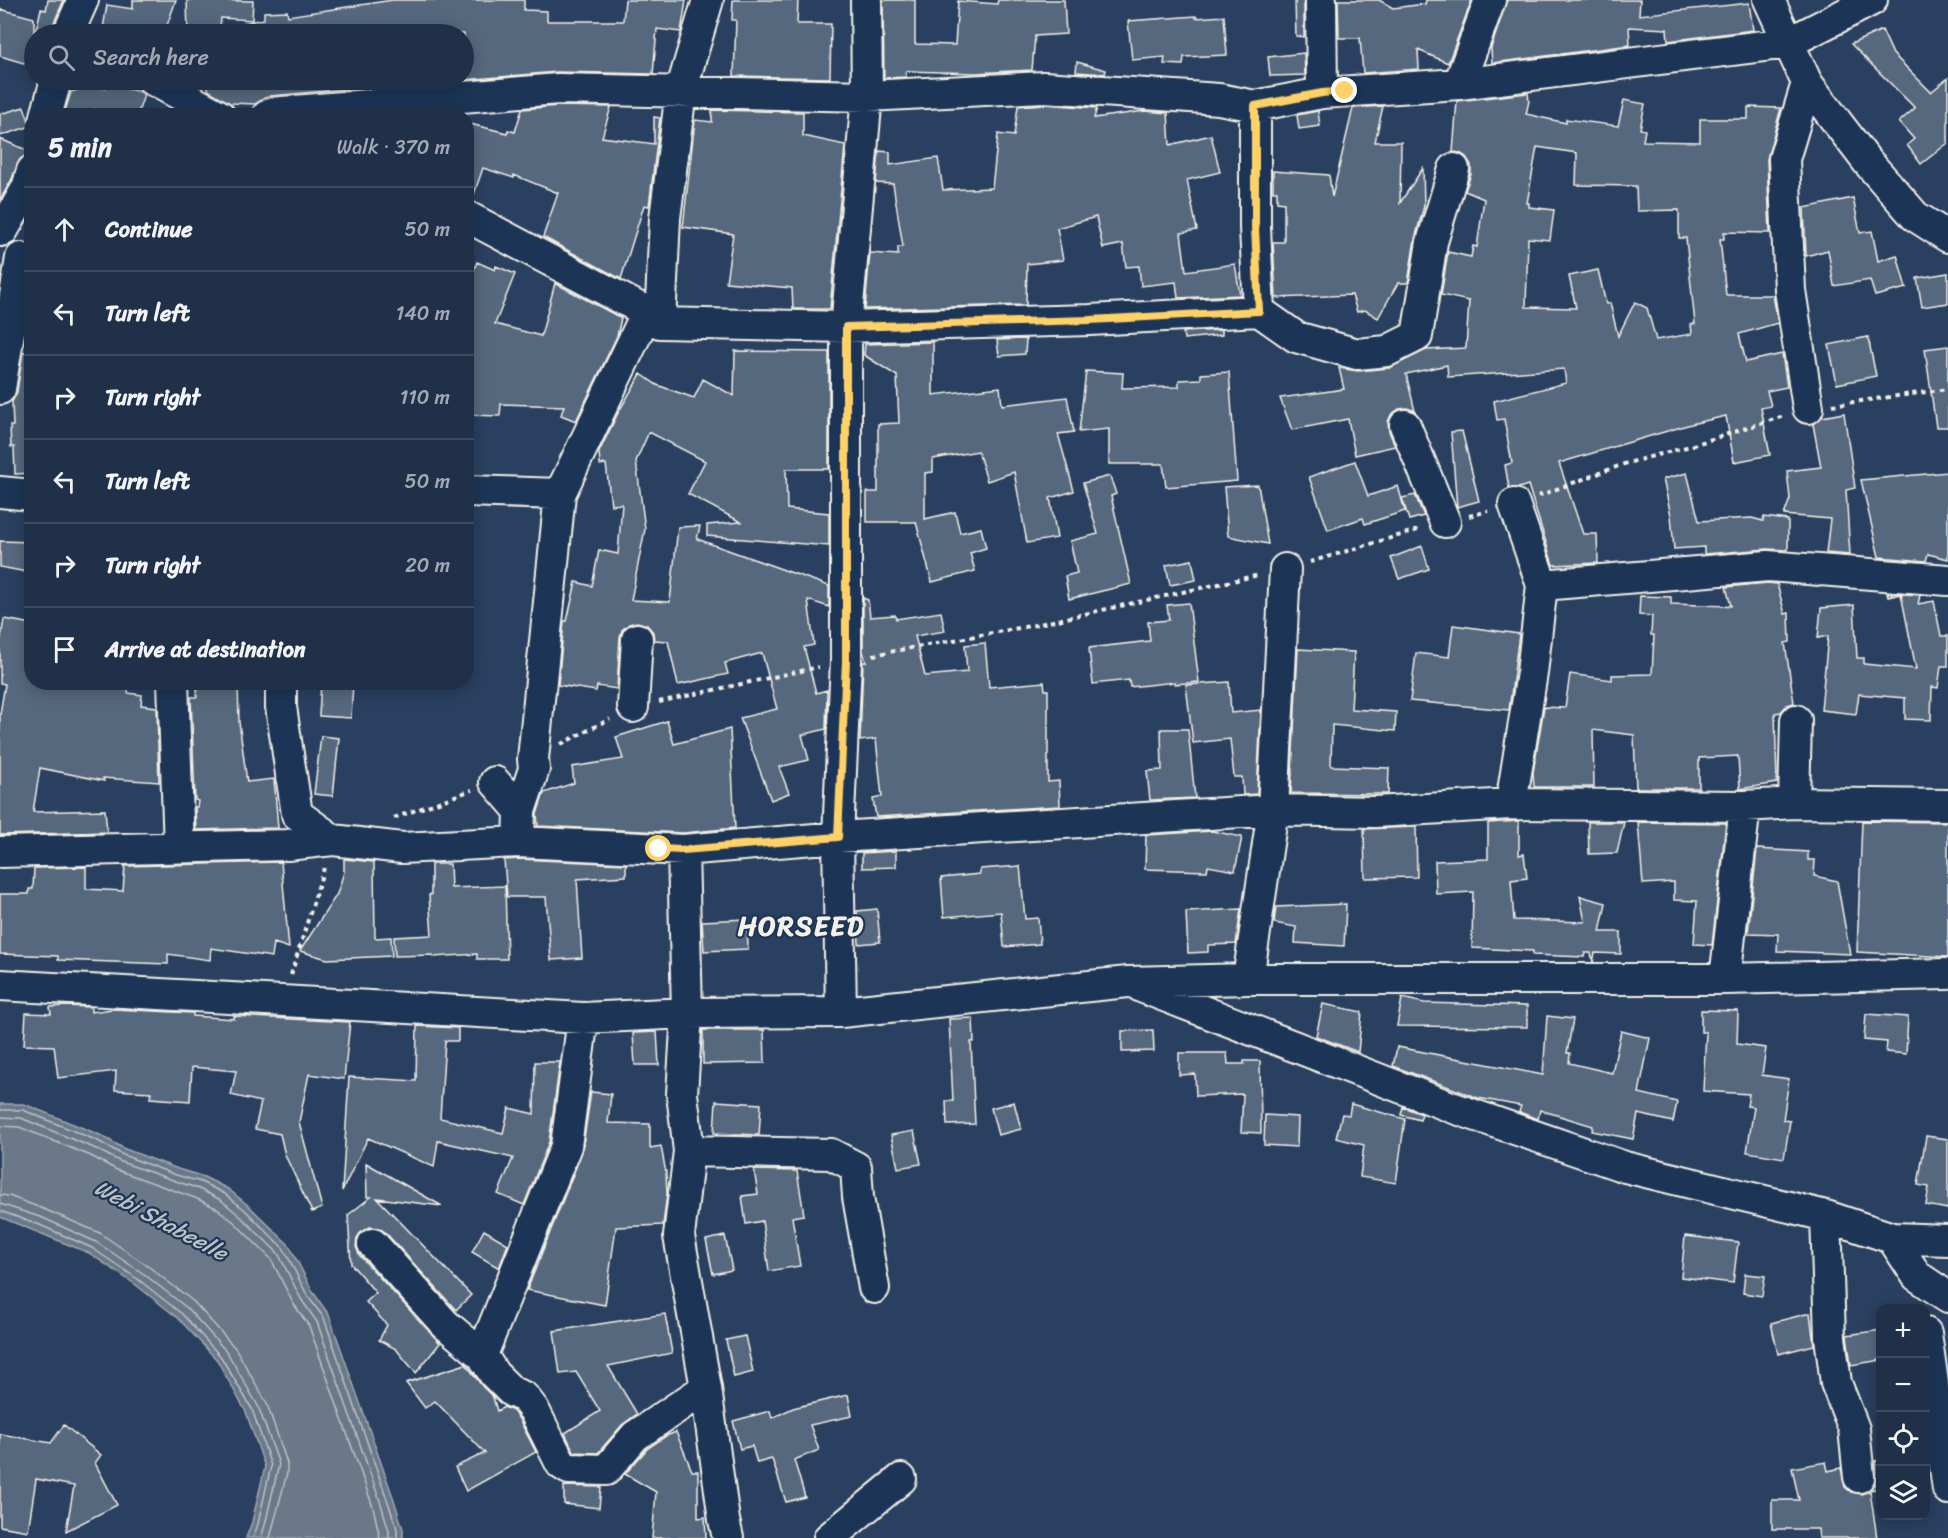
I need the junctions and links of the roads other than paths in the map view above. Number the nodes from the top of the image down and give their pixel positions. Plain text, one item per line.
1 (83, 0) edge
2 (708, 0) edge
3 (866, 0) edge
4 (1321, 0) edge
5 (1490, 0) edge
6 (1769, 0) edge
7 (1872, 0) edge
8 (72, 24) edge
9 (1788, 43) junction
10 (1808, 83) junction
11 (1459, 84) junction
12 (53, 90) edge
13 (172, 90) edge
14 (681, 91) junction
15 (1322, 93) junction
16 (867, 96) junction
17 (1255, 106) junction
18 (48, 108) edge
19 (205, 108) edge
20 (349, 108) edge
21 (1454, 168) dead end
22 (24, 193) edge
23 (474, 220) edge
24 (0, 231) edge
25 (1948, 237) edge
26 (18, 256) edge
27 (1259, 311) junction
28 (654, 317) junction
29 (846, 327) junction
30 (0, 389) edge
31 (1808, 408) road end
32 (1405, 425) dead end
33 (474, 491) edge
34 (0, 492) edge
35 (24, 494) edge
36 (560, 494) junction
37 (1514, 504) road end
38 (1445, 522) road end
39 (1285, 569) road end
40 (1948, 580) edge
41 (1542, 585) junction
42 (637, 639) dead end
43 (173, 690) edge
44 (281, 690) edge
45 (633, 707) road end
46 (1796, 720) dead end
47 (495, 782) road end
48 (1794, 803) junction
49 (1511, 804) junction
50 (1948, 805) edge
51 (1744, 806) junction
52 (1273, 810) junction
53 (520, 811) junction
54 (838, 837) junction
55 (333, 840) junction
56 (519, 842) junction
57 (179, 847) junction
58 (683, 850) junction
59 (0, 852) edge
60 (1948, 974) edge
61 (1248, 979) junction
62 (1725, 979) junction
63 (1128, 982) junction
64 (0, 985) edge
65 (841, 1012) junction
66 (687, 1013) junction
67 (583, 1018) junction
68 (689, 1151) junction
69 (1826, 1216) junction
70 (1892, 1238) junction
71 (1948, 1240) edge
72 (374, 1244) dead end
73 (1917, 1276) junction
74 (874, 1288) dead end
75 (1948, 1297) edge
76 (1921, 1304) edge
77 (483, 1355) junction
78 (1929, 1358) edge
79 (706, 1388) junction
80 (1858, 1477) dead end
81 (901, 1479) dead end
82 (1948, 1490) edge
83 (728, 1538) edge
84 (829, 1538) edge

1 - 8 street
2 - 14 street
3 - 16 street
4 - 15 street
5 - 11 street
6 - 9 street
7 - 9 street
9 - 10 street
9 - 11 street
10 - 25 street
10 - 31 street
11 - 15 street
12 - 18 street
13 - 19 street
14 - 16 street
14 - 20 street
14 - 28 street
15 - 17 street
16 - 17 street
16 - 29 street
17 - 27 street
21 - 27 street
22 - 24 street
23 - 28 street
26 - 30 street
27 - 29 street
28 - 29 street
28 - 36 street
29 - 54 street
32 - 38 street
33 - 36 street
34 - 35 street
36 - 53 street
37 - 41 street
39 - 52 street
40 - 41 street
41 - 49 street
42 - 45 street
43 - 57 street
44 - 55 street
46 - 48 street
47 - 53 street
48 - 50 street
48 - 51 street
49 - 51 street
49 - 52 street
51 - 62 street
52 - 54 street
52 - 61 street
53 - 56 street
54 - 58 street
54 - 65 street
55 - 56 street
55 - 57 street
56 - 58 street
57 - 59 street
58 - 66 street
60 - 62 street
61 - 62 street
61 - 63 street
63 - 65 street
63 - 69 street
64 - 67 street
65 - 66 street
66 - 67 street
66 - 68 street
67 - 77 street
68 - 74 street
68 - 79 street
69 - 70 street
69 - 80 street
70 - 71 street
70 - 73 street
72 - 77 street
73 - 75 street
73 - 76 street
77 - 79 street
78 - 82 street
79 - 83 street
81 - 84 street

